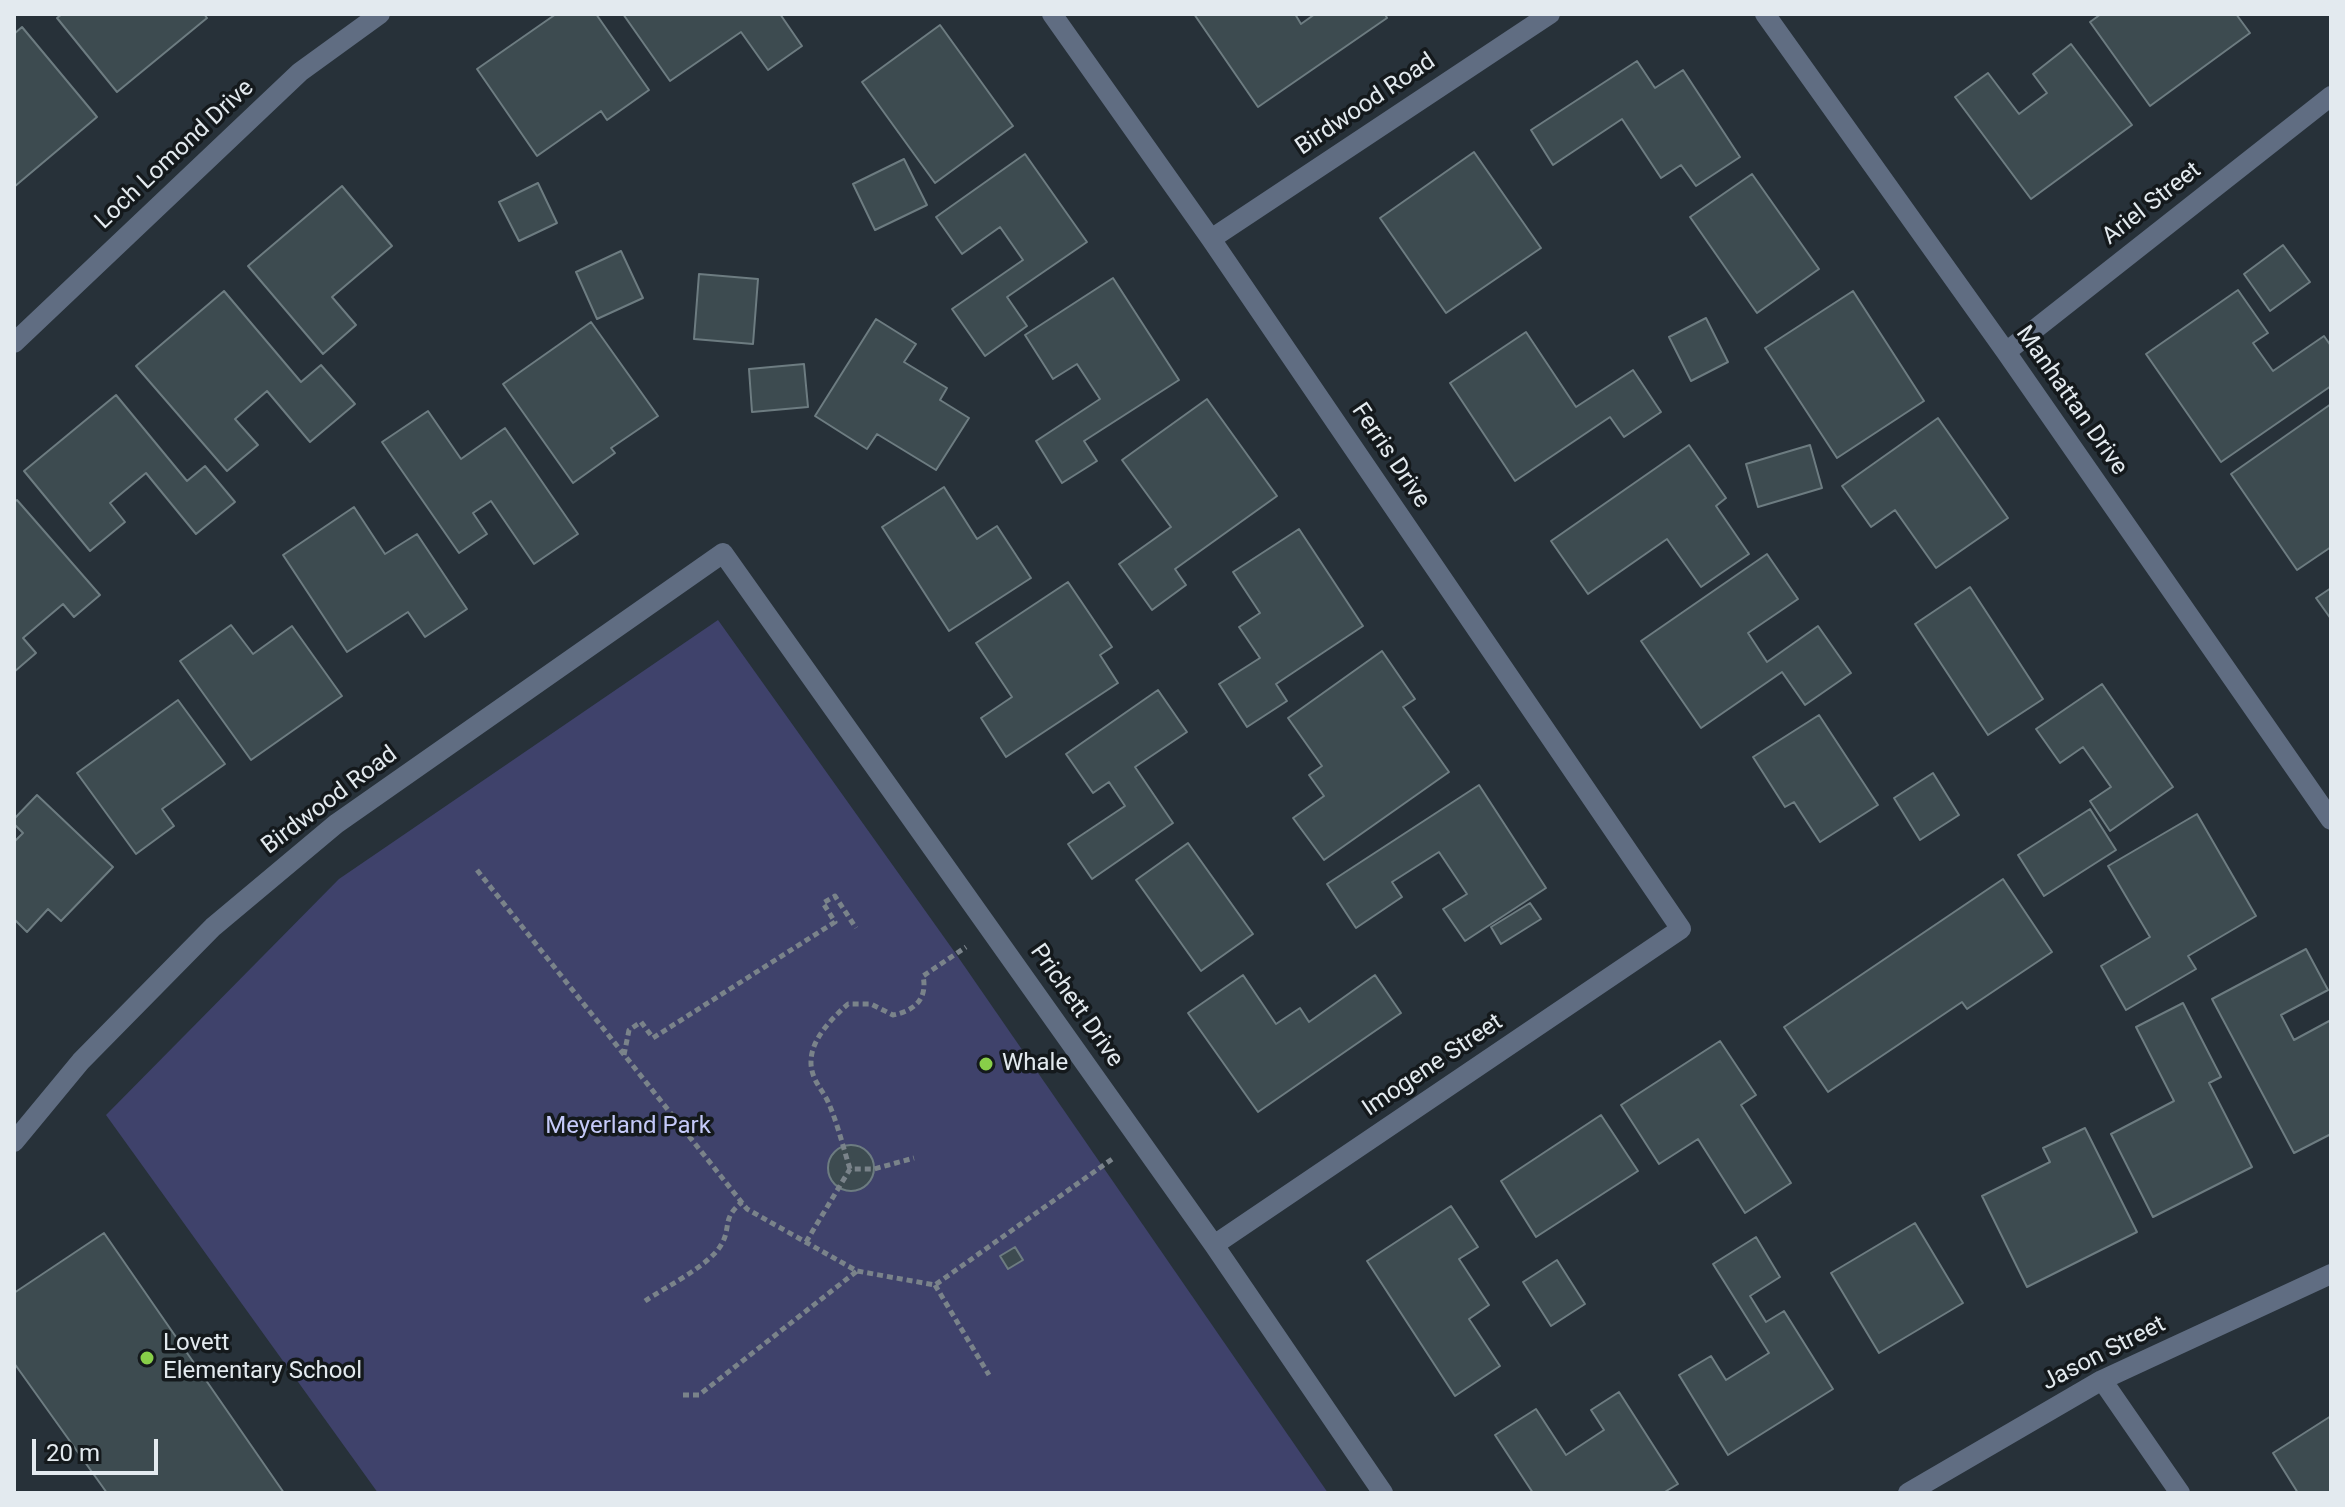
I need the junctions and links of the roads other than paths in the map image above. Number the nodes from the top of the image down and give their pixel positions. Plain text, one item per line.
1 (380, 14) edge
2 (1052, 14) edge
3 (1550, 14) edge
4 (1765, 14) edge
5 (2331, 96) edge
6 (1211, 239) junction
7 (14, 343) edge
8 (2006, 352) junction
9 (723, 553) joint
10 (2331, 820) edge
11 (1681, 929) joint
12 (14, 1142) edge
13 (1214, 1245) junction
14 (2331, 1274) edge
15 (2102, 1380) junction
16 (1383, 1493) edge
17 (1908, 1493) edge
18 (2180, 1493) edge

1 - 7 street, Loch Lomond Drive
2 - 6 street, Ferris Drive
3 - 6 street, Birdwood Road
4 - 8 street, Manhattan Drive
5 - 8 street, Ariel Street
6 - 11 street, Ferris Drive
8 - 10 street, Manhattan Drive
9 - 12 street, Birdwood Road
9 - 13 street, Prichett Drive
11 - 13 street, Imogene Street
13 - 16 street, Prichett Drive
14 - 15 street, Jason Street
15 - 17 street, Jason Street
15 - 18 street

